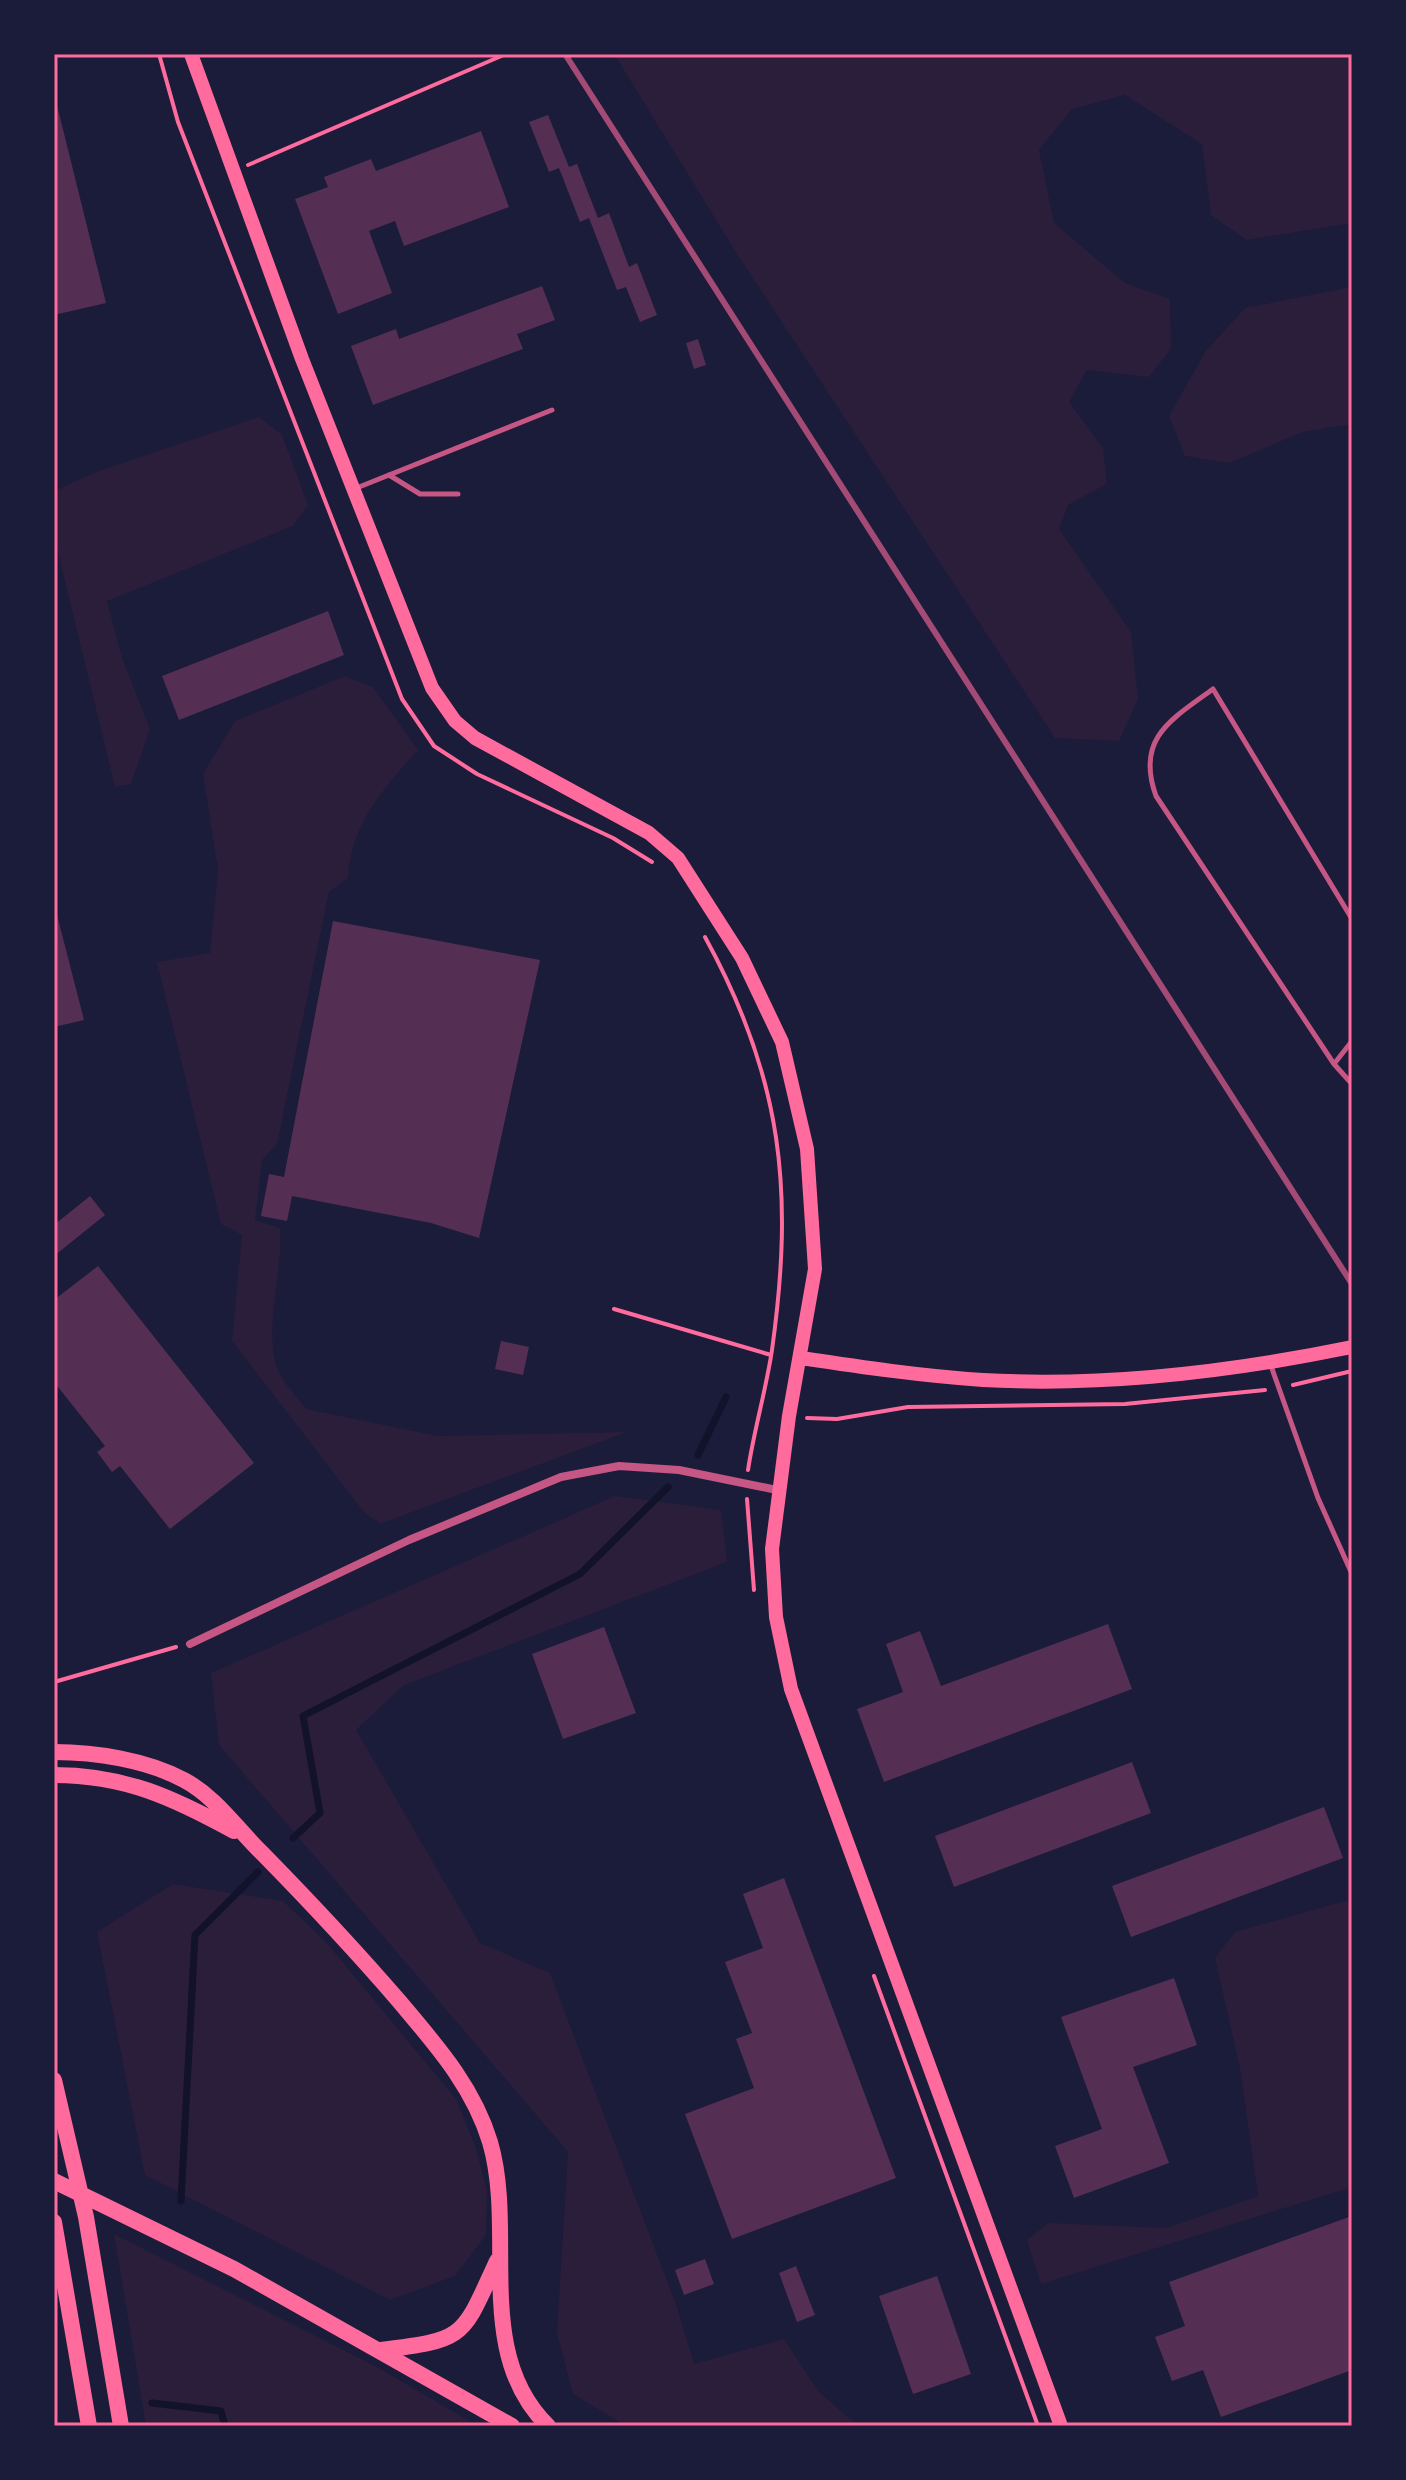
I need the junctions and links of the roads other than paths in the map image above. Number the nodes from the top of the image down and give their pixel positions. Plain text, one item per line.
1 (191, 54) edge
2 (552, 410) dead end
3 (389, 475) junction
4 (353, 489) junction
5 (458, 494) dead end
6 (1352, 919) edge
7 (1352, 1041) edge
8 (1334, 1064) junction
9 (1352, 1084) edge
10 (1352, 1347) edge
11 (801, 1358) junction
12 (1270, 1362) junction
13 (777, 1490) junction
14 (1352, 1574) edge
15 (190, 1644) road end
16 (54, 1741) edge
17 (54, 1752) edge
18 (74, 1752) junction
19 (54, 1775) edge
20 (246, 1838) junction
21 (54, 2080) edge
22 (54, 2181) edge
23 (54, 2222) edge
24 (499, 2258) junction
25 (381, 2350) junction
26 (89, 2426) edge
27 (121, 2426) edge
28 (512, 2426) edge
29 (548, 2426) edge
30 (1061, 2426) edge

1 - 4 main road
2 - 3 lane
3 - 4 lane
3 - 5 lane
4 - 11 main road
6 - 8 lane
7 - 8 lane
8 - 9 lane
10 - 12 main road
11 - 12 main road
11 - 13 main road
12 - 14 lane
13 - 15 street
13 - 30 main road
16 - 18 highway
17 - 18 highway
18 - 20 highway
19 - 20 highway
20 - 24 highway
21 - 27 highway
22 - 25 highway
23 - 26 highway
24 - 25 highway
24 - 29 highway
25 - 28 highway

